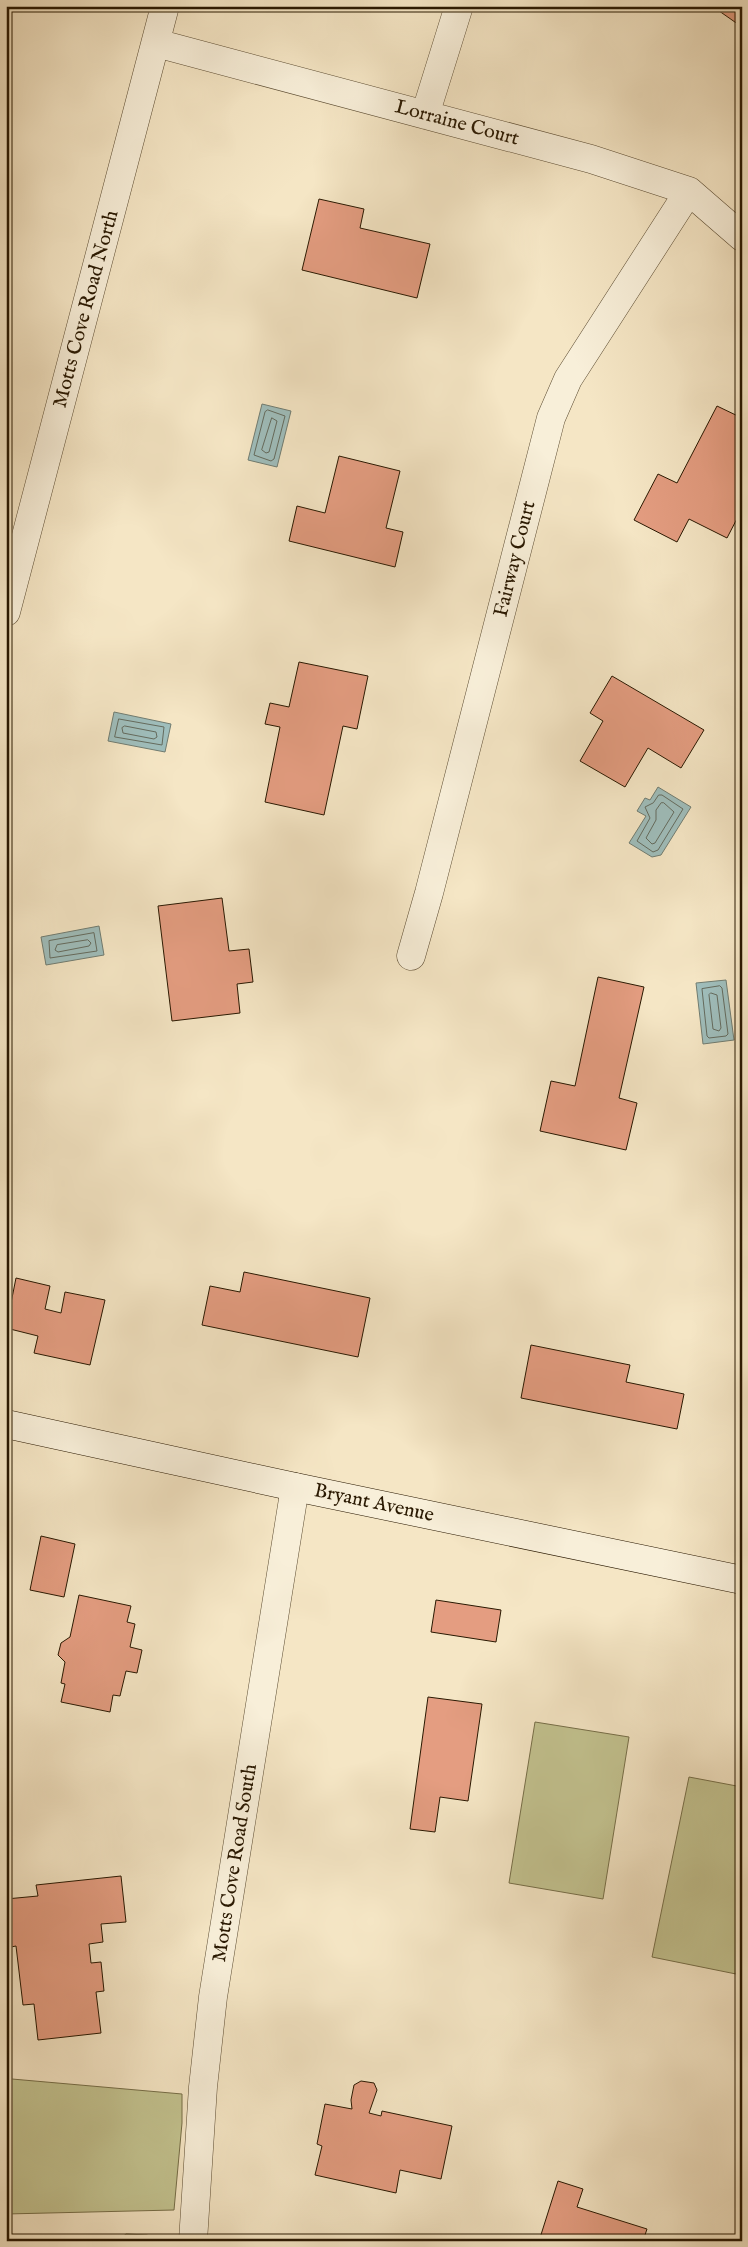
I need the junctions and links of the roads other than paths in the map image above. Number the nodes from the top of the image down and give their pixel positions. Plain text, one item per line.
1 (165, 6) edge
2 (460, 6) edge
3 (156, 43) junction
4 (424, 115) junction
5 (689, 191) junction
6 (742, 237) edge
7 (6, 612) edge
8 (410, 956) dead end
9 (6, 1424) edge
10 (295, 1487) junction
11 (742, 1580) edge
12 (193, 2241) edge

1 - 3 street, Motts Cove Road North
2 - 4 street
3 - 4 street, Lorraine Court
3 - 7 street, Motts Cove Road North
4 - 5 street, Lorraine Court
5 - 6 street, Lorraine Court
5 - 8 street, Fairway Court
9 - 10 street, Bryant Avenue
10 - 11 street, Bryant Avenue
10 - 12 street, Motts Cove Road South

